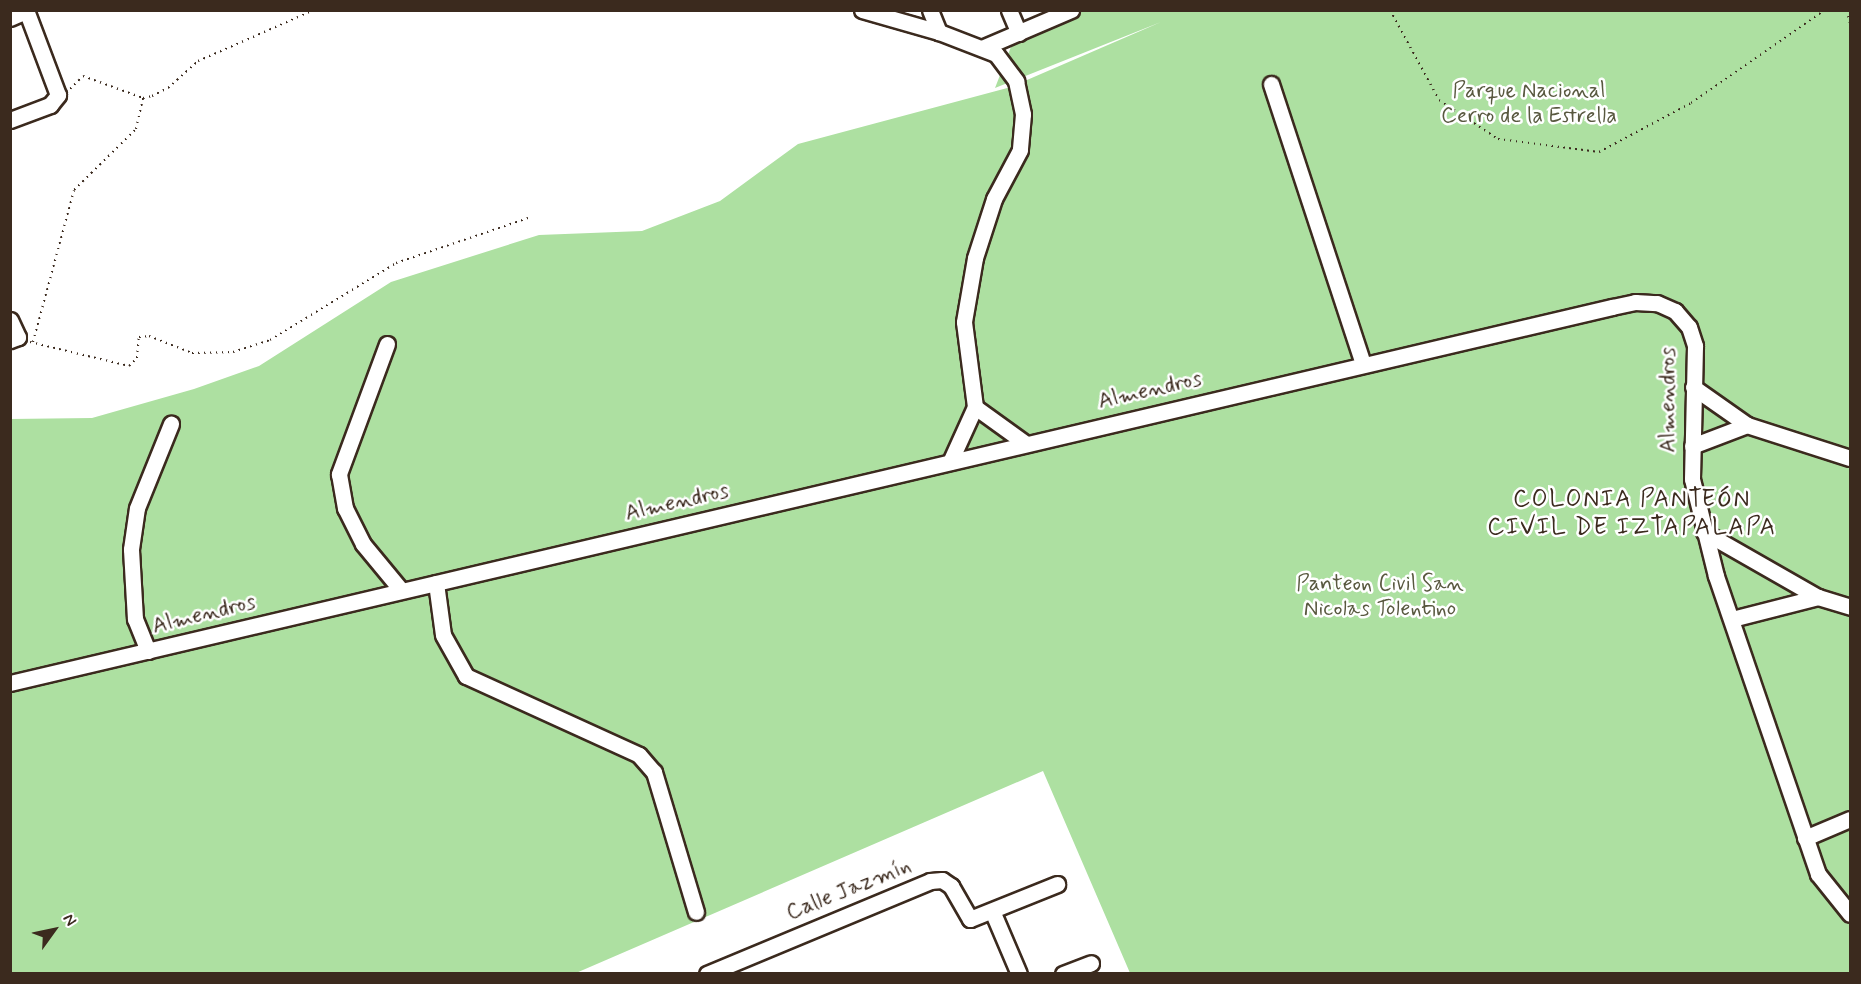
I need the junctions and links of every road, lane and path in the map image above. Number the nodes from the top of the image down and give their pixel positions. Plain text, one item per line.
1 (314, 10) edge
2 (862, 10) edge
3 (930, 10) edge
4 (1009, 10) edge
5 (1071, 10) edge
6 (1390, 10) edge
7 (1825, 10) edge
8 (1847, 10) edge
9 (26, 11) edge
10 (10, 18) edge
11 (1851, 24) edge
12 (939, 32) junction
13 (1019, 33) junction
14 (982, 48) junction
15 (1271, 84) dead end
16 (58, 95) junction
17 (143, 98) junction
18 (10, 120) edge
19 (531, 217) dead end
20 (10, 320) edge
21 (14, 338) edge
22 (33, 343) junction
23 (387, 344) dead end
24 (1364, 364) junction
25 (1693, 387) junction
26 (975, 407) junction
27 (171, 424) dead end
28 (1747, 425) junction
29 (1025, 443) junction
30 (1692, 446) junction
31 (1851, 458) edge
32 (950, 462) junction
33 (1704, 532) junction
34 (436, 582) junction
35 (401, 590) junction
36 (1818, 597) junction
37 (1851, 606) edge
38 (1732, 620) junction
39 (148, 651) junction
40 (10, 683) edge
41 (1851, 819) edge
42 (1805, 838) junction
43 (1057, 884) dead end
44 (696, 912) dead end
45 (993, 913) junction
46 (1851, 914) edge
47 (1091, 963) dead end
48 (707, 974) edge
49 (1019, 974) edge
50 (1063, 974) edge

1 - 17 path
2 - 12 street
3 - 12 street
4 - 13 street
5 - 13 street
6 - 7 path
8 - 11 path
9 - 10 street
9 - 16 street
12 - 14 street
13 - 14 street
14 - 26 street
15 - 24 street
16 - 17 path
16 - 18 street
17 - 22 path
19 - 22 path
20 - 21 street
21 - 22 path
23 - 35 street
24 - 25 street, Almendros
24 - 29 street, Almendros
25 - 28 street
25 - 30 street, Almendros
26 - 29 street
26 - 32 street
27 - 39 street
28 - 30 street
28 - 31 street
29 - 32 street, Almendros
30 - 33 street, Almendros
32 - 34 street, Almendros
33 - 36 street
33 - 38 street, Almendros
34 - 35 street, Almendros
34 - 44 street
35 - 39 street, Almendros
36 - 37 street
36 - 38 street
38 - 42 street, Almendros
39 - 40 street, Almendros
41 - 42 street
42 - 46 street, Almendros
43 - 45 street, Calle Jazmín
45 - 48 street, Calle Jazmín
45 - 49 street
47 - 50 street

